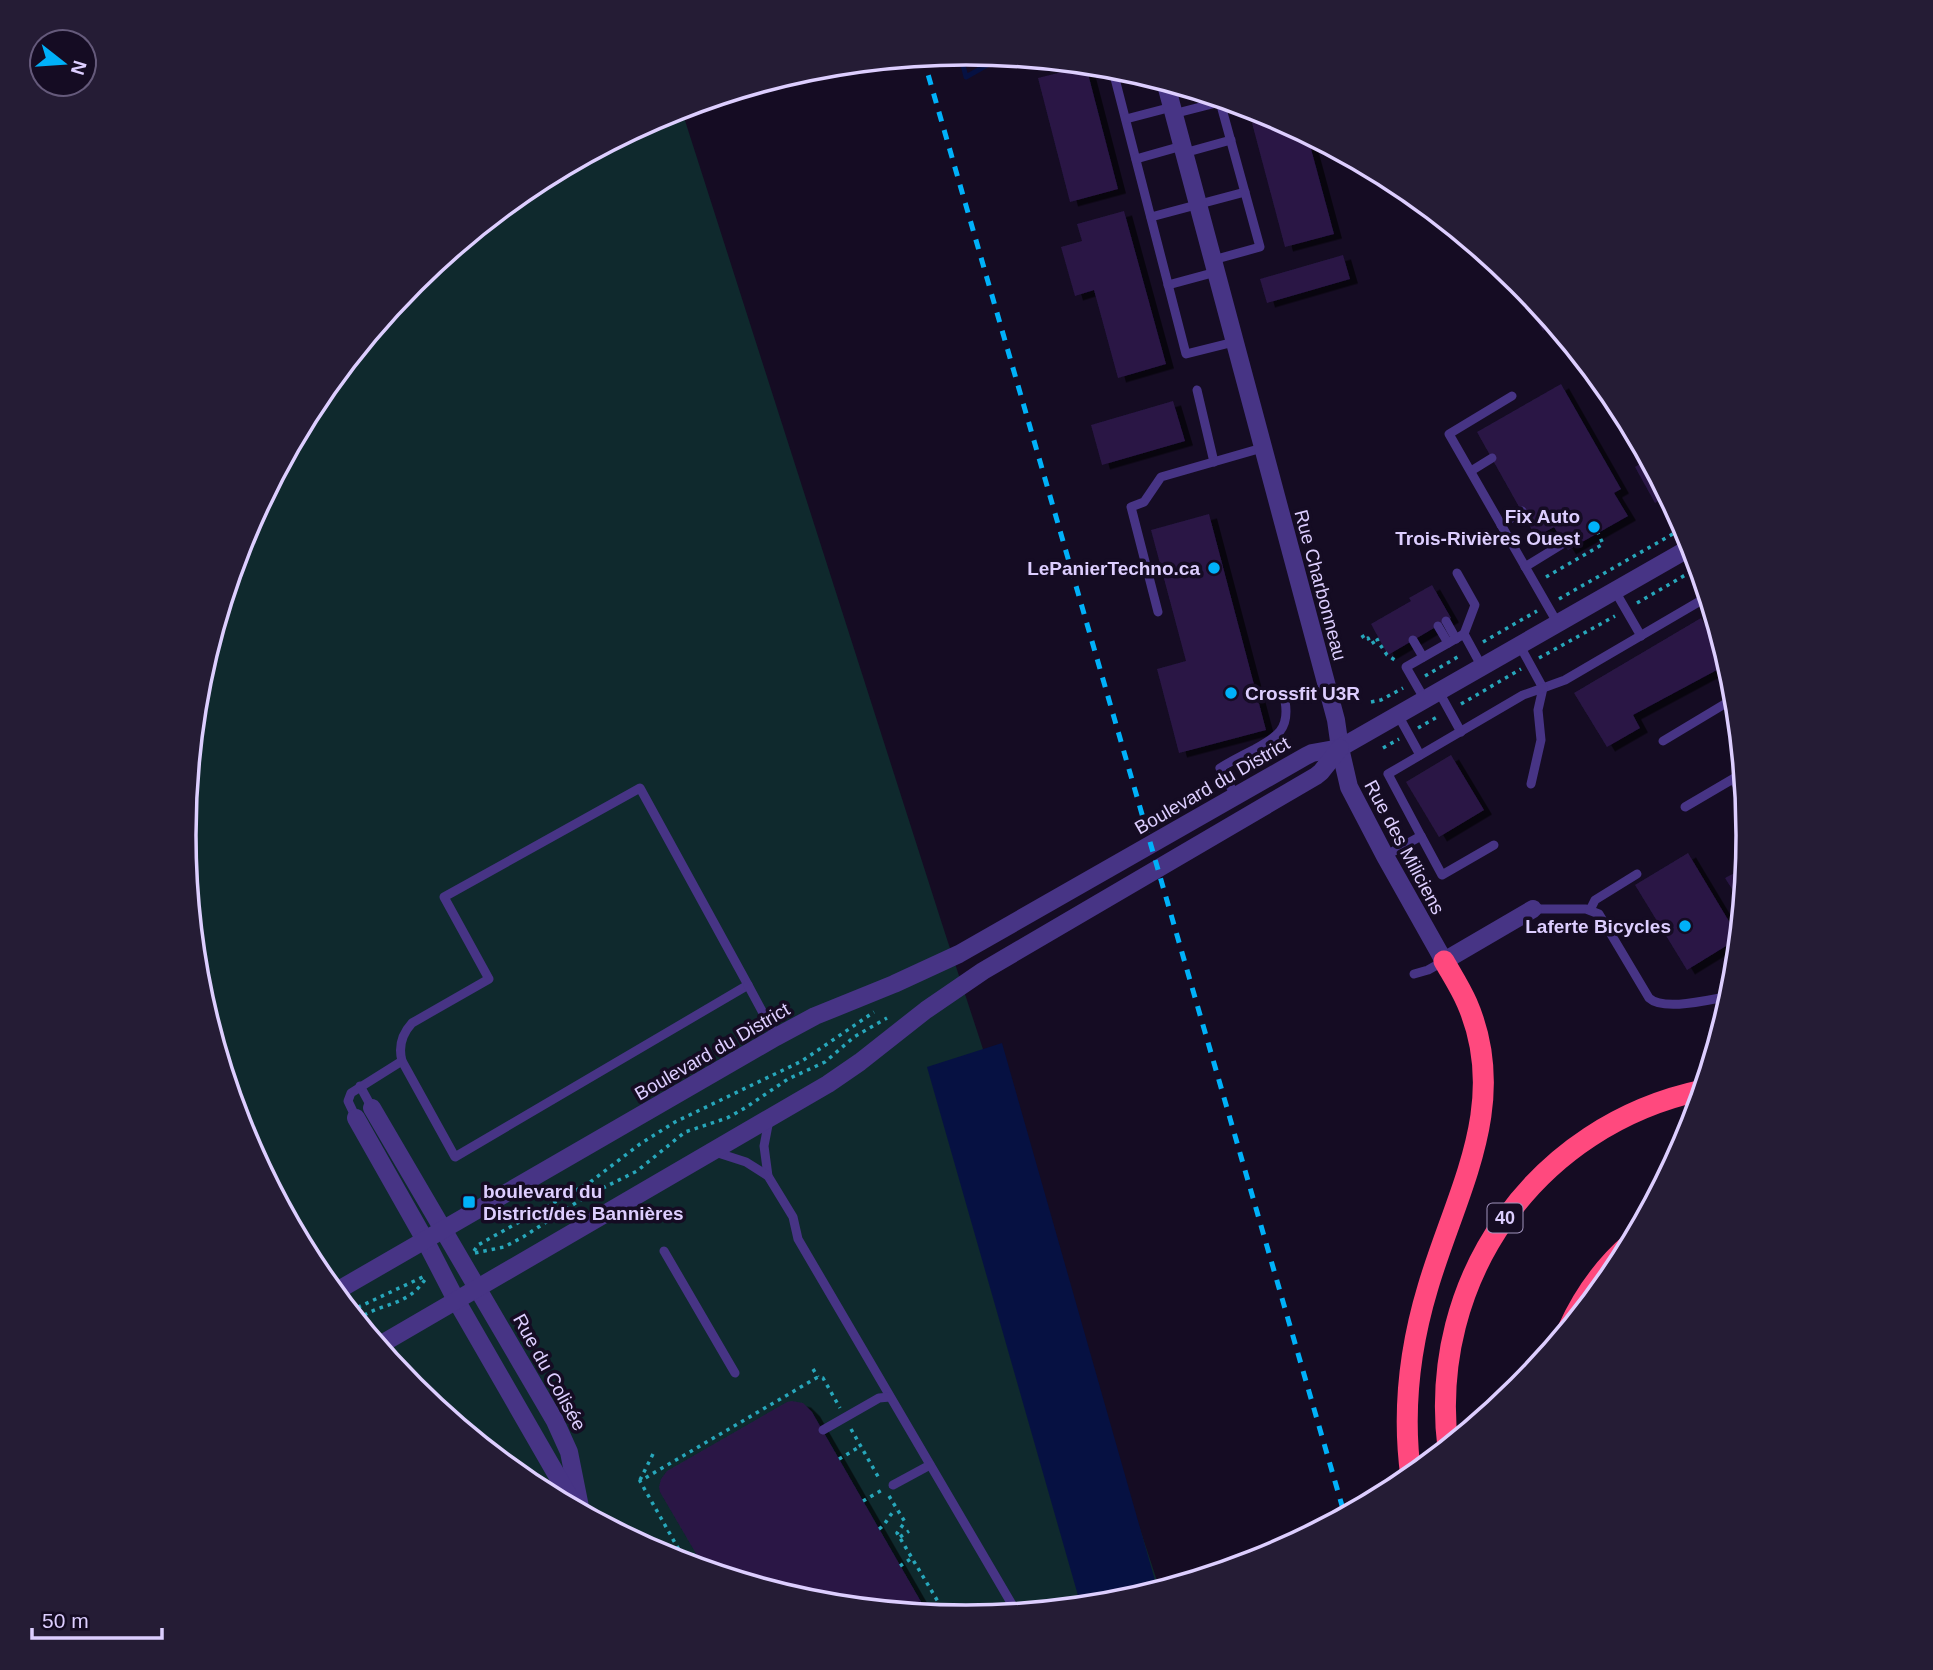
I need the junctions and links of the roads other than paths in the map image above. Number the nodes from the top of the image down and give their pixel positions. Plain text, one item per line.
1 (1115, 80) edge
2 (1168, 92) edge
3 (1206, 103) edge
4 (1222, 109) edge
5 (1173, 111) junction
6 (1126, 119) junction
7 (1231, 140) junction
8 (1183, 150) junction
9 (1136, 159) junction
10 (1245, 192) junction
11 (1198, 205) junction
12 (1151, 217) junction
13 (1214, 266) junction
14 (1168, 285) junction
15 (1234, 342) junction
16 (1196, 390) dead end
17 (1513, 396) dead end
18 (1262, 448) junction
19 (1492, 458) dead end
20 (1214, 462) junction
21 (1471, 471) junction
22 (1522, 511) dead end
23 (1501, 524) junction
24 (1564, 543) dead end
25 (1683, 552) edge
26 (1525, 567) junction
27 (1457, 573) dead end
28 (1615, 591) junction
29 (1700, 601) edge
30 (1158, 612) dead end
31 (1442, 624) dead end
32 (1558, 624) junction
33 (1641, 636) junction
34 (1456, 639) junction
35 (1413, 640) dead end
36 (1520, 646) junction
37 (1423, 657) junction
38 (1482, 667) junction
39 (1542, 688) junction
40 (1432, 696) junction
41 (1285, 701) dead end
42 (1725, 704) edge
43 (1398, 715) junction
44 (1461, 732) junction
45 (1663, 741) dead end
46 (1340, 748) junction
47 (1420, 755) junction
48 (1733, 779) joint
49 (1735, 782) edge
50 (1531, 784) dead end
51 (1235, 795) junction
52 (1685, 807) dead end
53 (1421, 836) junction
54 (1494, 845) dead end
55 (1385, 856) junction
56 (1636, 874) dead end
57 (1533, 909) joint
58 (1590, 910) junction
59 (1444, 961) junction
60 (1414, 974) dead end
61 (748, 985) junction
62 (1719, 998) edge
63 (776, 1037) junction
64 (402, 1061) junction
65 (360, 1086) junction
66 (1692, 1093) edge
67 (372, 1108) joint
68 (356, 1118) joint
69 (769, 1119) junction
70 (713, 1151) junction
71 (768, 1176) junction
72 (443, 1229) junction
73 (425, 1240) junction
74 (664, 1251) dead end
75 (343, 1287) edge
76 (478, 1287) junction
77 (456, 1300) junction
78 (386, 1341) edge
79 (734, 1373) dead end
80 (890, 1396) junction
81 (823, 1430) dead end
82 (1447, 1436) edge
83 (1410, 1464) edge
84 (930, 1465) junction
85 (889, 1487) road end
86 (569, 1495) edge
87 (577, 1499) edge
88 (1012, 1604) edge

1 - 6 lane
2 - 5 street, Rue Charbonneau
3 - 5 lane
4 - 7 lane
5 - 6 lane
5 - 8 street, Rue Charbonneau
6 - 9 lane
7 - 8 lane
7 - 10 lane
8 - 9 lane
8 - 11 street, Rue Charbonneau
9 - 12 lane
10 - 11 lane
10 - 13 lane
11 - 12 lane
11 - 13 street, Rue Charbonneau
12 - 14 lane
13 - 14 lane
13 - 15 street, Rue Charbonneau
14 - 15 lane
15 - 18 street, Rue Charbonneau
16 - 20 lane
17 - 21 lane
18 - 20 lane
18 - 46 street, Rue Charbonneau
19 - 21 lane
20 - 30 lane
21 - 23 lane
22 - 23 lane
23 - 26 lane
24 - 26 lane
25 - 28 street
26 - 32 lane
27 - 34 lane
28 - 32 street
28 - 33 lane
29 - 33 lane
31 - 34 lane
32 - 36 street
33 - 39 lane
34 - 37 lane
34 - 38 lane
35 - 37 lane
36 - 38 street
36 - 39 lane
37 - 40 lane
38 - 40 street
39 - 44 lane
39 - 50 lane
40 - 43 street
40 - 44 lane
41 - 51 lane
42 - 45 lane
43 - 46 street
43 - 47 lane
44 - 47 lane
46 - 51 street, Boulevard du District
46 - 55 street, Rue des Miliciens
46 - 69 street
47 - 53 lane
48 - 49 lane
48 - 52 lane
51 - 63 street, Boulevard du District
53 - 54 lane
53 - 55 lane
55 - 59 street, Rue des Miliciens
56 - 58 lane
57 - 58 lane
57 - 59 street
58 - 62 lane
59 - 60 lane
59 - 83 highway
61 - 63 lane
61 - 64 lane
61 - 64 lane
63 - 72 street, Boulevard du District
64 - 65 lane
65 - 67 lane
65 - 68 lane
66 - 82 highway, 40
67 - 72 street, Rue du Colisée
68 - 73 street, Rue du Colisée
69 - 70 street
69 - 71 lane
70 - 71 lane
70 - 76 street
71 - 80 lane
72 - 73 street, Boulevard du District
72 - 76 street, Rue du Colisée
73 - 75 street, Boulevard du District
73 - 77 street, Rue du Colisée
74 - 79 lane
76 - 77 street
76 - 87 street, Rue du Colisée
77 - 78 street
77 - 86 street, Rue du Colisée
80 - 81 lane
80 - 84 lane
84 - 85 lane
84 - 88 lane

